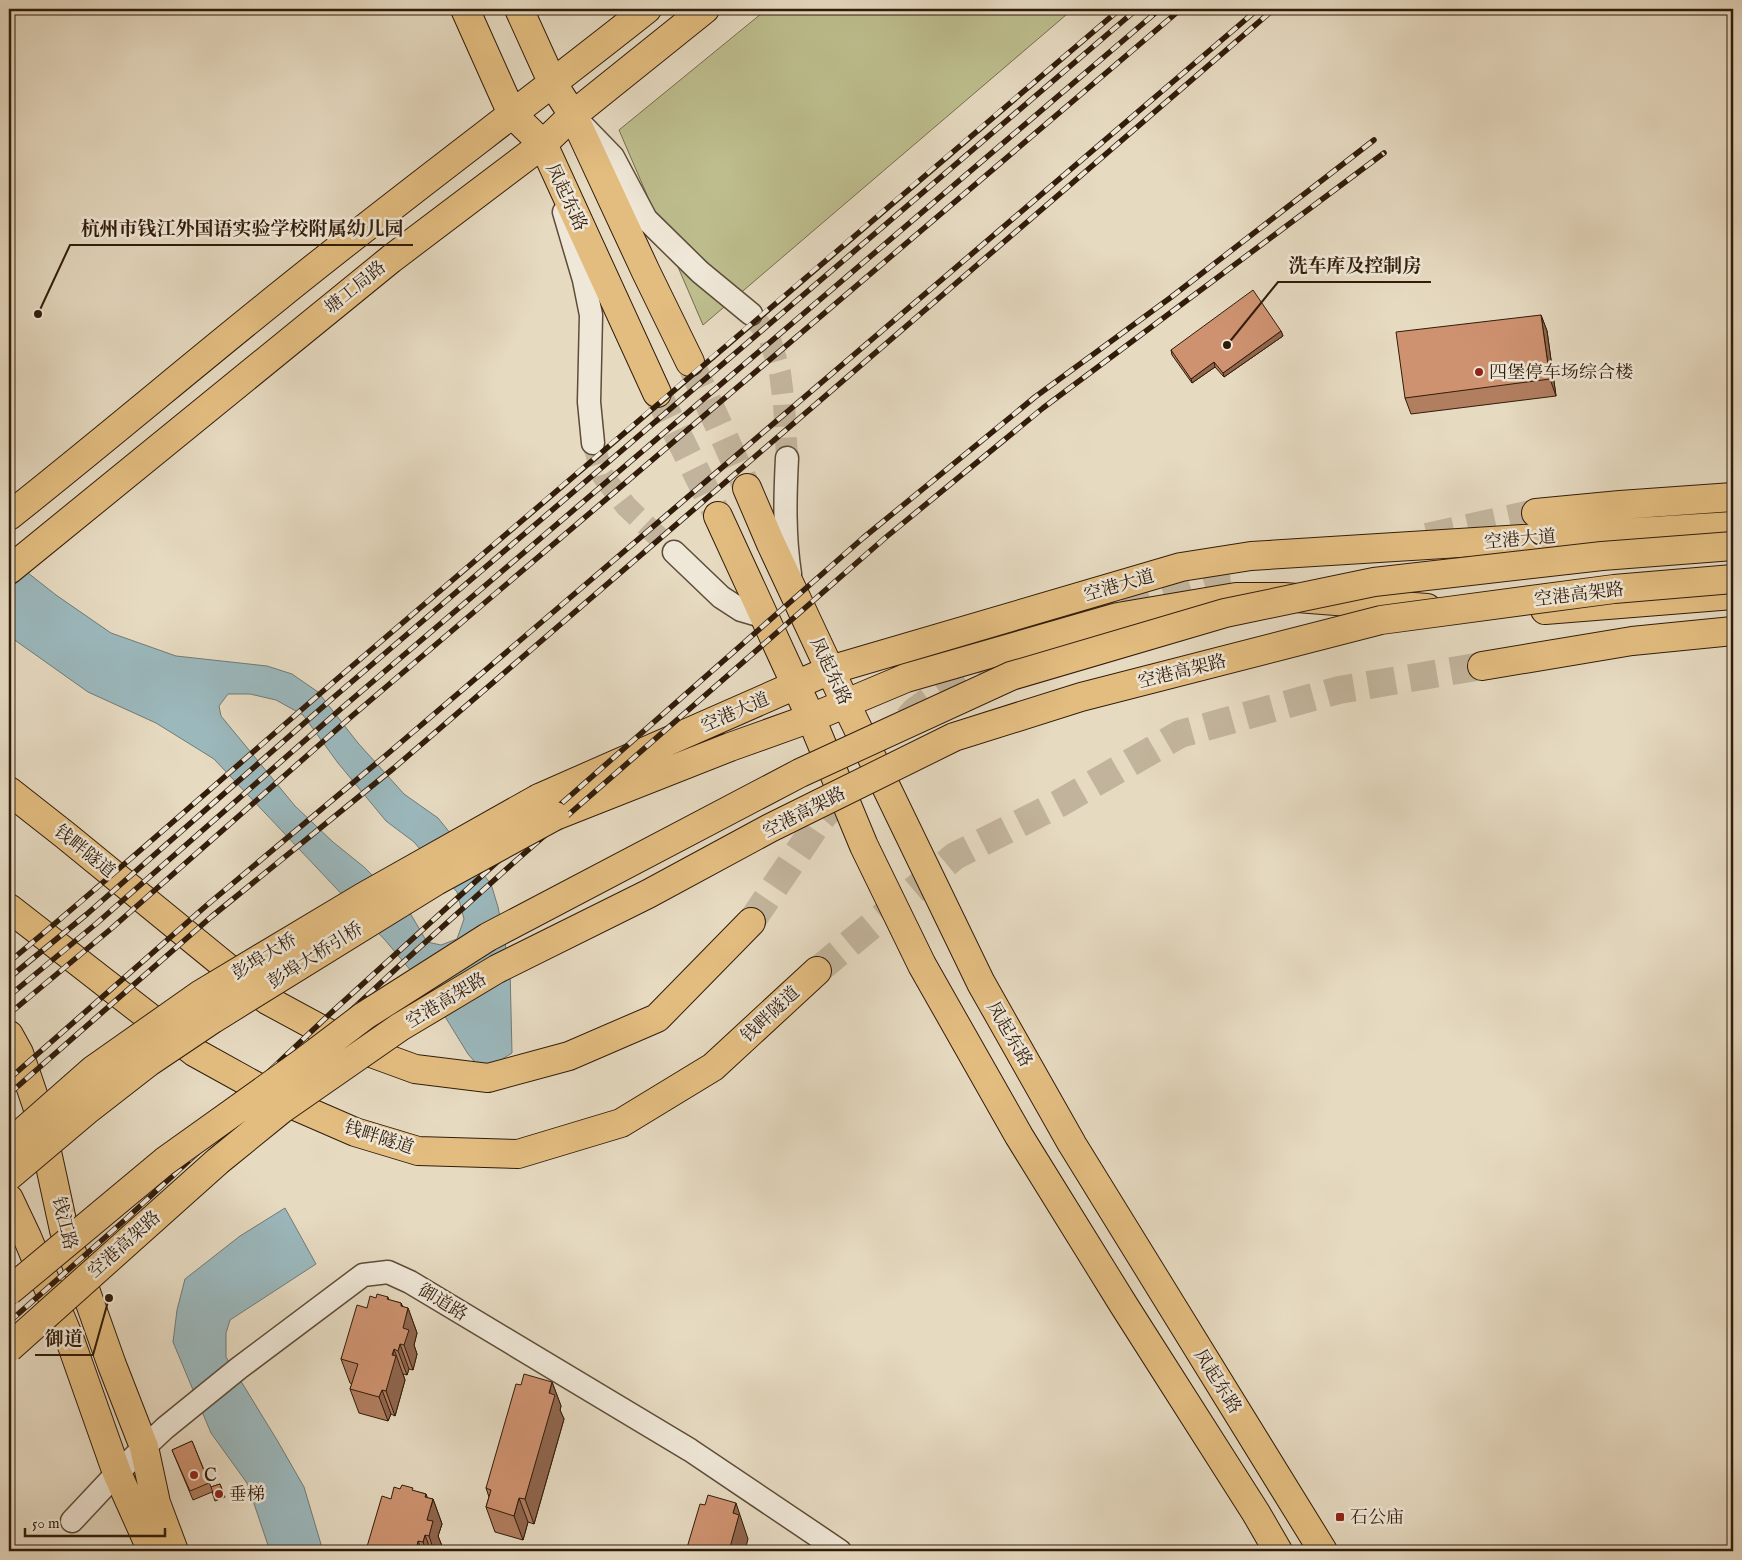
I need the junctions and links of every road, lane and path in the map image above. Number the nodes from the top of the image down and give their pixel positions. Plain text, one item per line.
1 (465, 9) edge
2 (519, 9) edge
3 (647, 9) edge
4 (705, 9) edge
5 (553, 84) junction
6 (512, 114) junction
7 (573, 115) junction
8 (543, 144) junction
9 (751, 314) tunnel mouth
10 (690, 362) tunnel mouth
11 (657, 393) tunnel mouth
12 (593, 443) tunnel mouth
13 (787, 458) tunnel mouth
14 (747, 488) tunnel mouth
15 (1733, 497) edge
16 (1536, 513) tunnel mouth
17 (9, 516) edge
18 (718, 516) tunnel mouth
19 (1733, 526) edge
20 (1733, 546) edge
21 (674, 552) tunnel mouth
22 (19, 562) edge
23 (1733, 579) edge
24 (791, 587) junction
25 (1733, 595) edge
26 (765, 617) junction
27 (1733, 631) edge
28 (1482, 666) tunnel mouth
29 (830, 670) junction
30 (796, 686) junction
31 (846, 704) junction
32 (812, 718) junction
33 (9, 791) edge
34 (547, 807) junction
35 (9, 908) edge
36 (751, 922) tunnel mouth
37 (817, 971) tunnel mouth
38 (9, 1035) edge
39 (9, 1144) edge
40 (9, 1176) edge
41 (9, 1199) edge
42 (9, 1291) edge
43 (9, 1348) edge
44 (144, 1447) junction
45 (117, 1473) junction
46 (72, 1521) dead end
47 (152, 1551) edge
48 (174, 1551) edge
49 (840, 1551) edge
50 (1278, 1551) edge
51 (1324, 1551) edge

1 - 6 main road, 凤起东路
2 - 5 main road
3 - 5 main road
4 - 7 main road, 塘工局路
5 - 6 main road
5 - 7 main road
6 - 8 main road, 凤起东路
6 - 17 main road
7 - 8 main road, 塘工局路
7 - 9 street
7 - 10 main road
8 - 11 main road, 凤起东路
8 - 12 street
8 - 22 main road, 塘工局路
13 - 24 street
14 - 24 main road, 凤起东路
15 - 16 main road
18 - 26 main road
19 - 29 main road, 空港大道
20 - 42 main road, 空港高架路, bridge
21 - 26 street
23 - 43 main road, 空港高架路, bridge
24 - 29 main road, 凤起东路
25 - 31 main road, 空港大道
26 - 30 main road
27 - 28 main road
29 - 30 main road, 空港大道
29 - 31 main road, 凤起东路
30 - 32 main road
30 - 34 main road, 空港大道
31 - 32 main road, 空港大道
31 - 51 main road, 凤起东路
32 - 34 main road, 空港大道
32 - 50 main road
33 - 36 main road, 钱畔隧道
34 - 39 main road, 彭埠大桥, bridge
34 - 40 main road, 彭埠大桥引桥, bridge
35 - 37 main road, 钱畔隧道
38 - 44 main road, 钱江路
41 - 45 main road, 钱江路
44 - 45 street, 御道路
44 - 48 main road, 钱江路
44 - 49 street, 御道路
45 - 46 street, 御道路
45 - 47 main road, 钱江路

